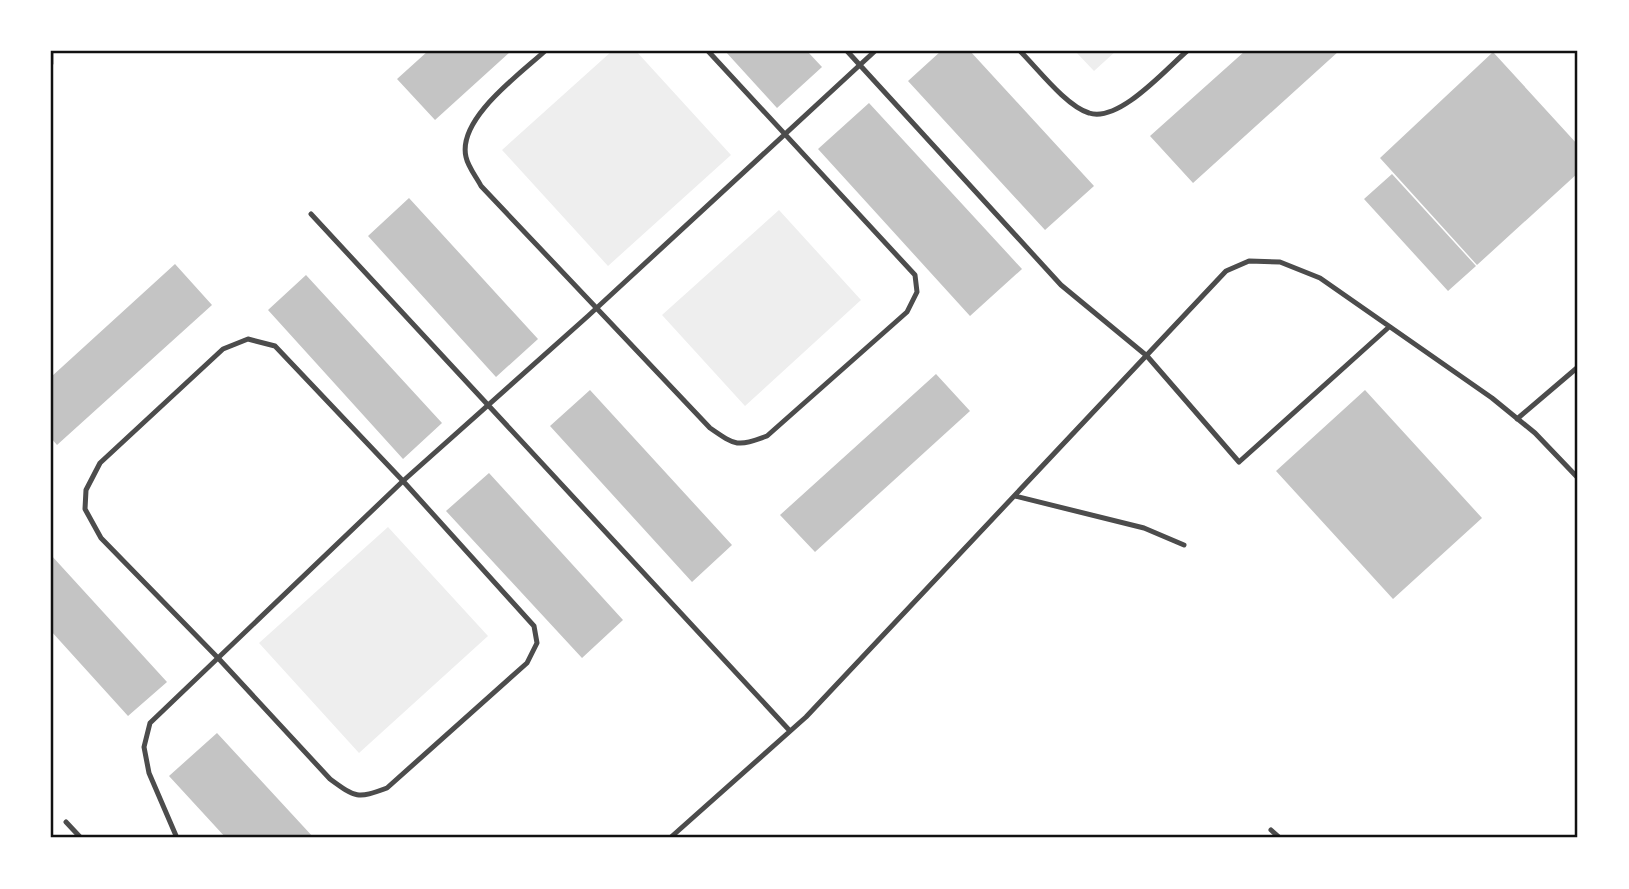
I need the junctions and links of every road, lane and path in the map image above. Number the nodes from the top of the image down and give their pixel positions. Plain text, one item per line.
1 (51, 51) edge
2 (545, 51) edge
3 (708, 51) edge
4 (846, 51) edge
5 (875, 51) edge
6 (1020, 51) edge
7 (1187, 51) edge
8 (51, 64) edge
9 (860, 65) junction
10 (785, 133) junction
11 (311, 214) dead end
12 (597, 306) junction
13 (1389, 327) junction
14 (1147, 356) junction
15 (1578, 367) edge
16 (489, 404) junction
17 (1517, 419) junction
18 (1578, 478) edge
19 (404, 481) junction
20 (1015, 496) junction
21 (1184, 545) dead end
22 (219, 659) junction
23 (790, 731) junction
24 (66, 822) dead end
25 (1271, 830) dead end
26 (81, 838) edge
27 (177, 838) edge
28 (670, 838) edge
29 (1280, 838) edge

1 - 8 path
2 - 12 lane
3 - 10 lane
4 - 9 lane
5 - 9 lane
6 - 7 lane
9 - 10 lane
9 - 14 lane
10 - 12 lane
10 - 12 lane
11 - 16 lane
12 - 16 lane
13 - 14 lane
13 - 14 lane
13 - 17 lane
14 - 20 lane
15 - 17 lane
16 - 19 lane
16 - 23 lane
17 - 18 lane
19 - 22 lane
19 - 22 lane
19 - 22 lane
20 - 21 lane
20 - 23 lane
22 - 27 lane
23 - 28 lane
24 - 26 lane
25 - 29 lane

